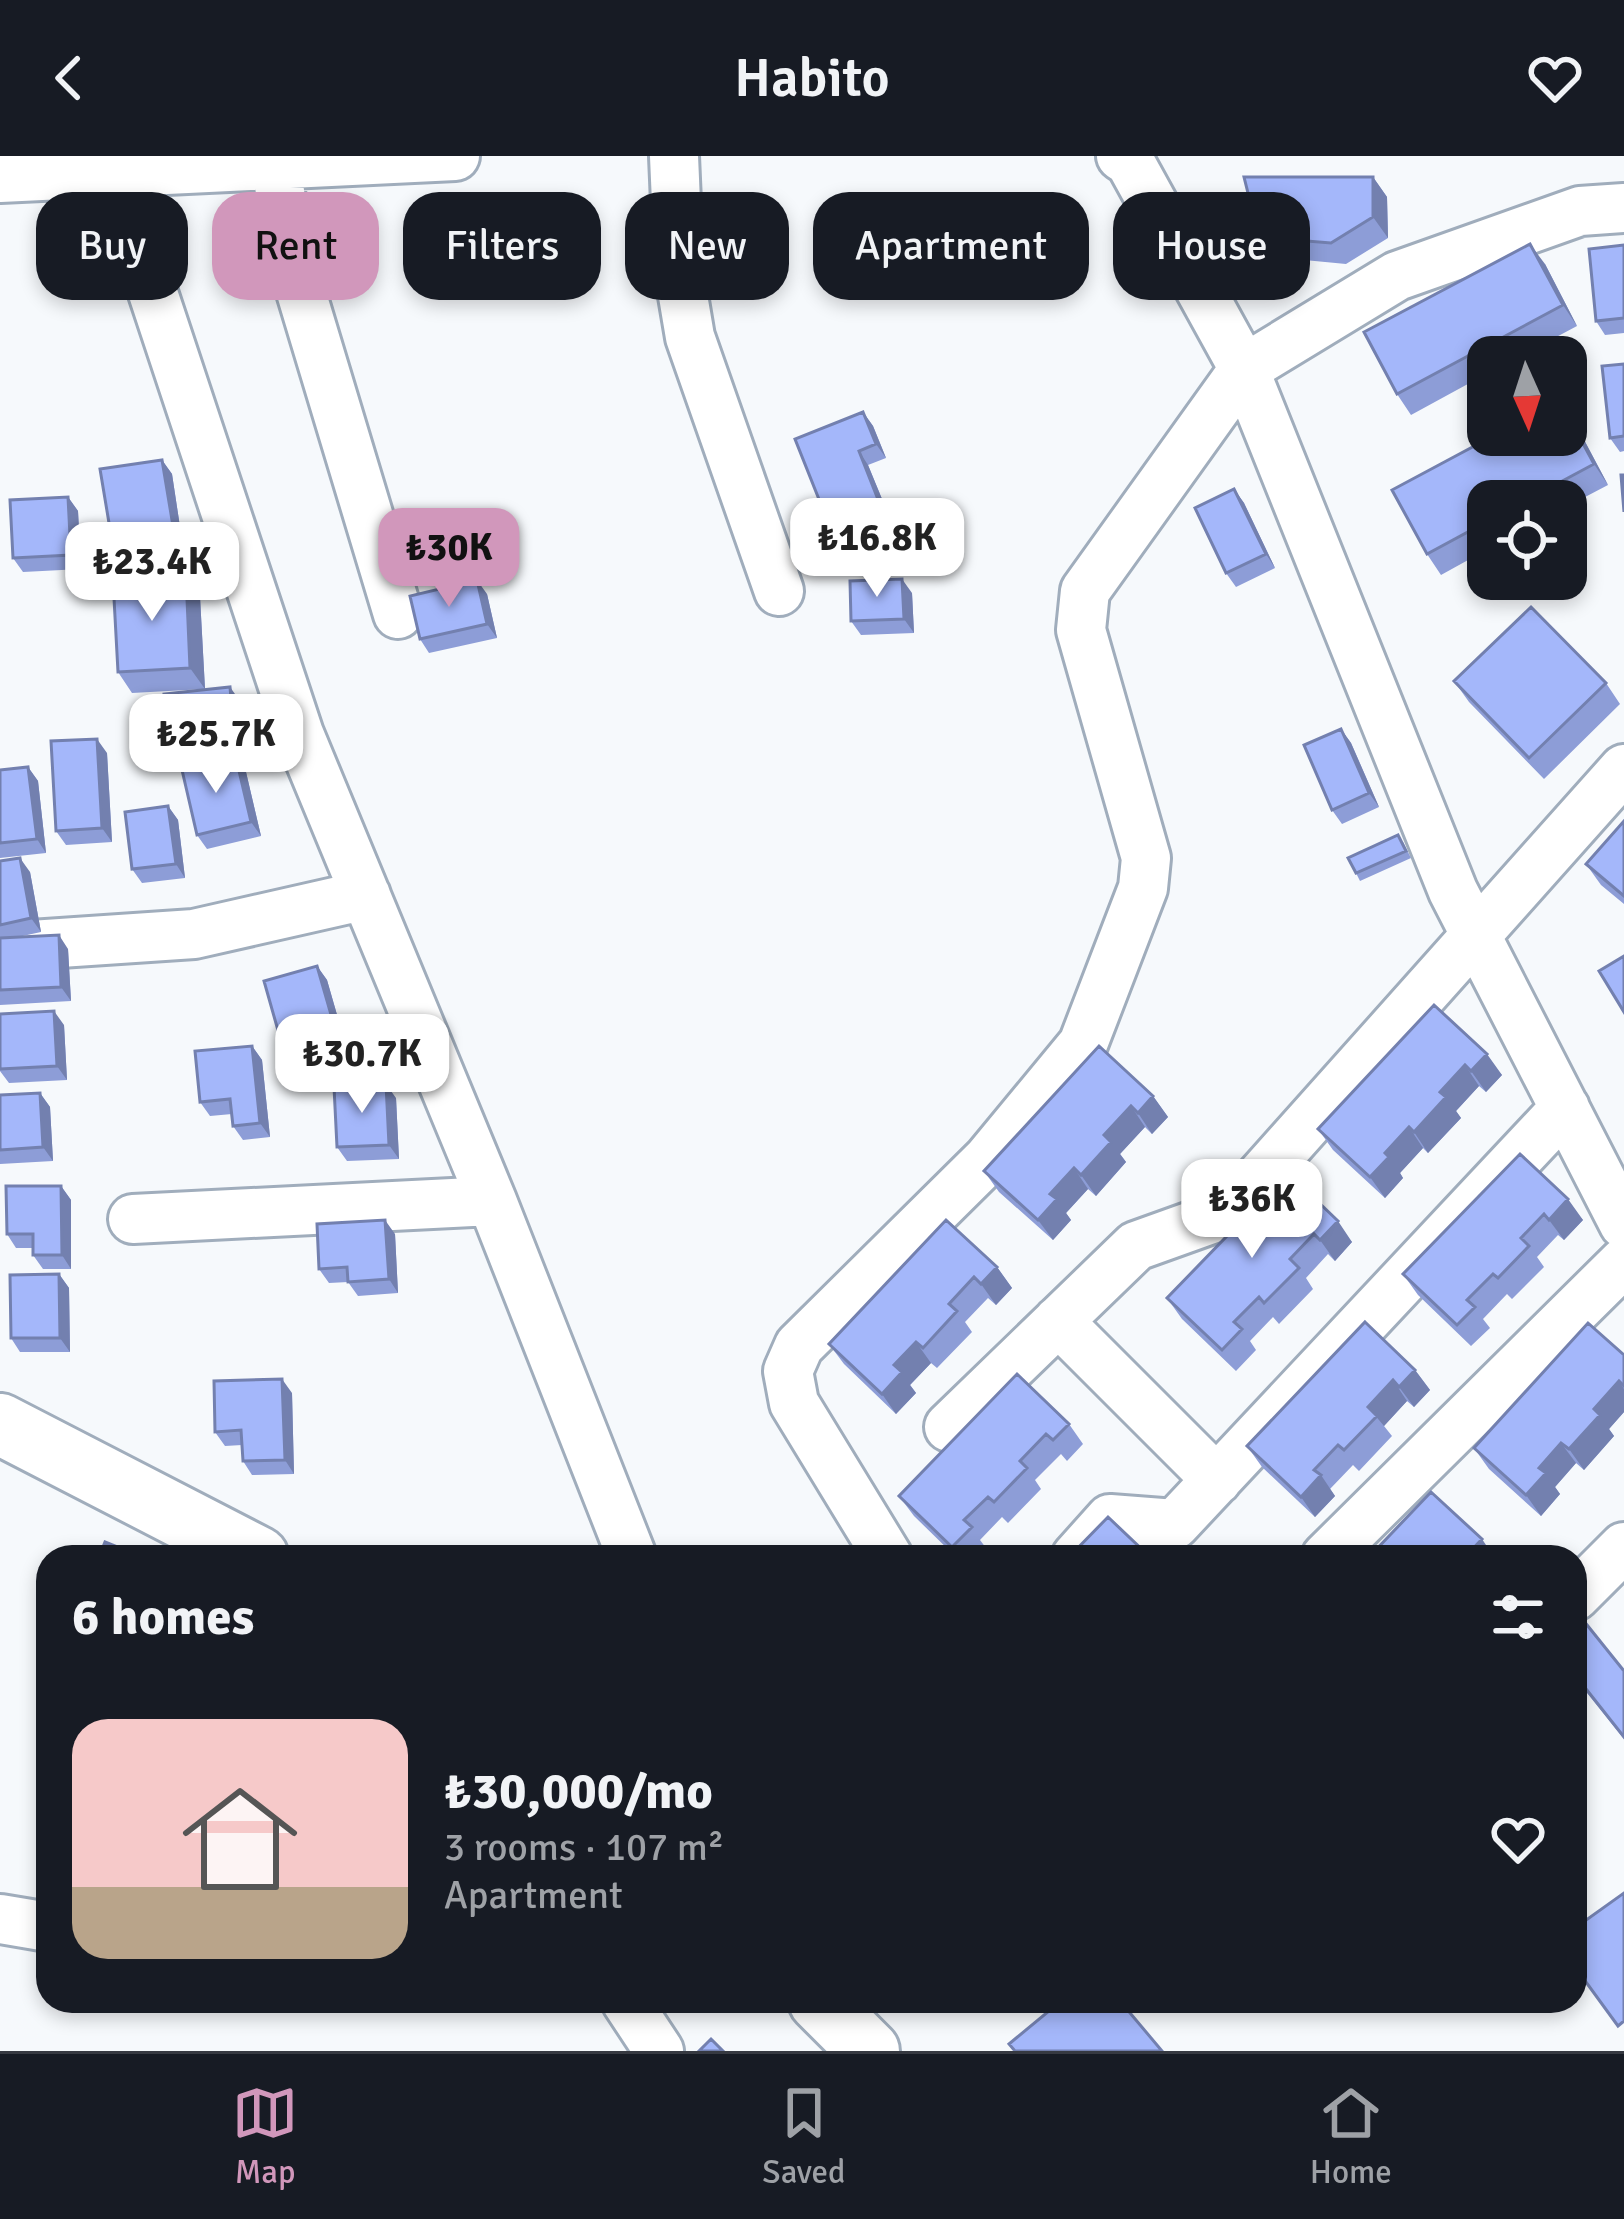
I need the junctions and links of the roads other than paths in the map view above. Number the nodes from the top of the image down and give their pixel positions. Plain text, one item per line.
1 (674, 156) edge
2 (1121, 156) edge
3 (436, 157) edge
4 (276, 164) junction
5 (113, 172) junction
6 (0, 178) edge
7 (1624, 208) edge
8 (1244, 369) junction
9 (779, 591) dead end
10 (398, 614) dead end
11 (1624, 769) edge
12 (366, 895) junction
13 (1475, 935) junction
14 (0, 947) edge
15 (1564, 1108) junction
16 (491, 1201) junction
17 (133, 1219) dead end
18 (1624, 1224) edge
19 (1624, 1262) edge
20 (1058, 1321) junction
21 (0, 1424) edge
22 (949, 1427) dead end
23 (1217, 1480) junction
24 (235, 1545) edge
25 (627, 1545) edge
26 (881, 1545) edge
27 (1087, 1545) edge
28 (1338, 1545) edge
29 (1624, 1546) edge
30 (1587, 1584) edge
31 (0, 1918) edge
32 (36, 1925) edge
33 (634, 2013) edge
34 (831, 2013) edge
35 (659, 2051) edge
36 (869, 2051) edge

1 - 9 street
2 - 8 street
3 - 4 street
4 - 5 street
4 - 10 street
5 - 6 street
5 - 12 street
7 - 8 street
8 - 13 street
8 - 26 street
11 - 13 street
12 - 14 street
12 - 16 street
13 - 15 street
13 - 20 street
15 - 18 street
15 - 23 street
16 - 17 street
16 - 25 street
19 - 28 street
20 - 22 street
20 - 23 street
21 - 24 main road
23 - 27 street
29 - 30 street
31 - 32 street
33 - 35 street
34 - 36 main road

